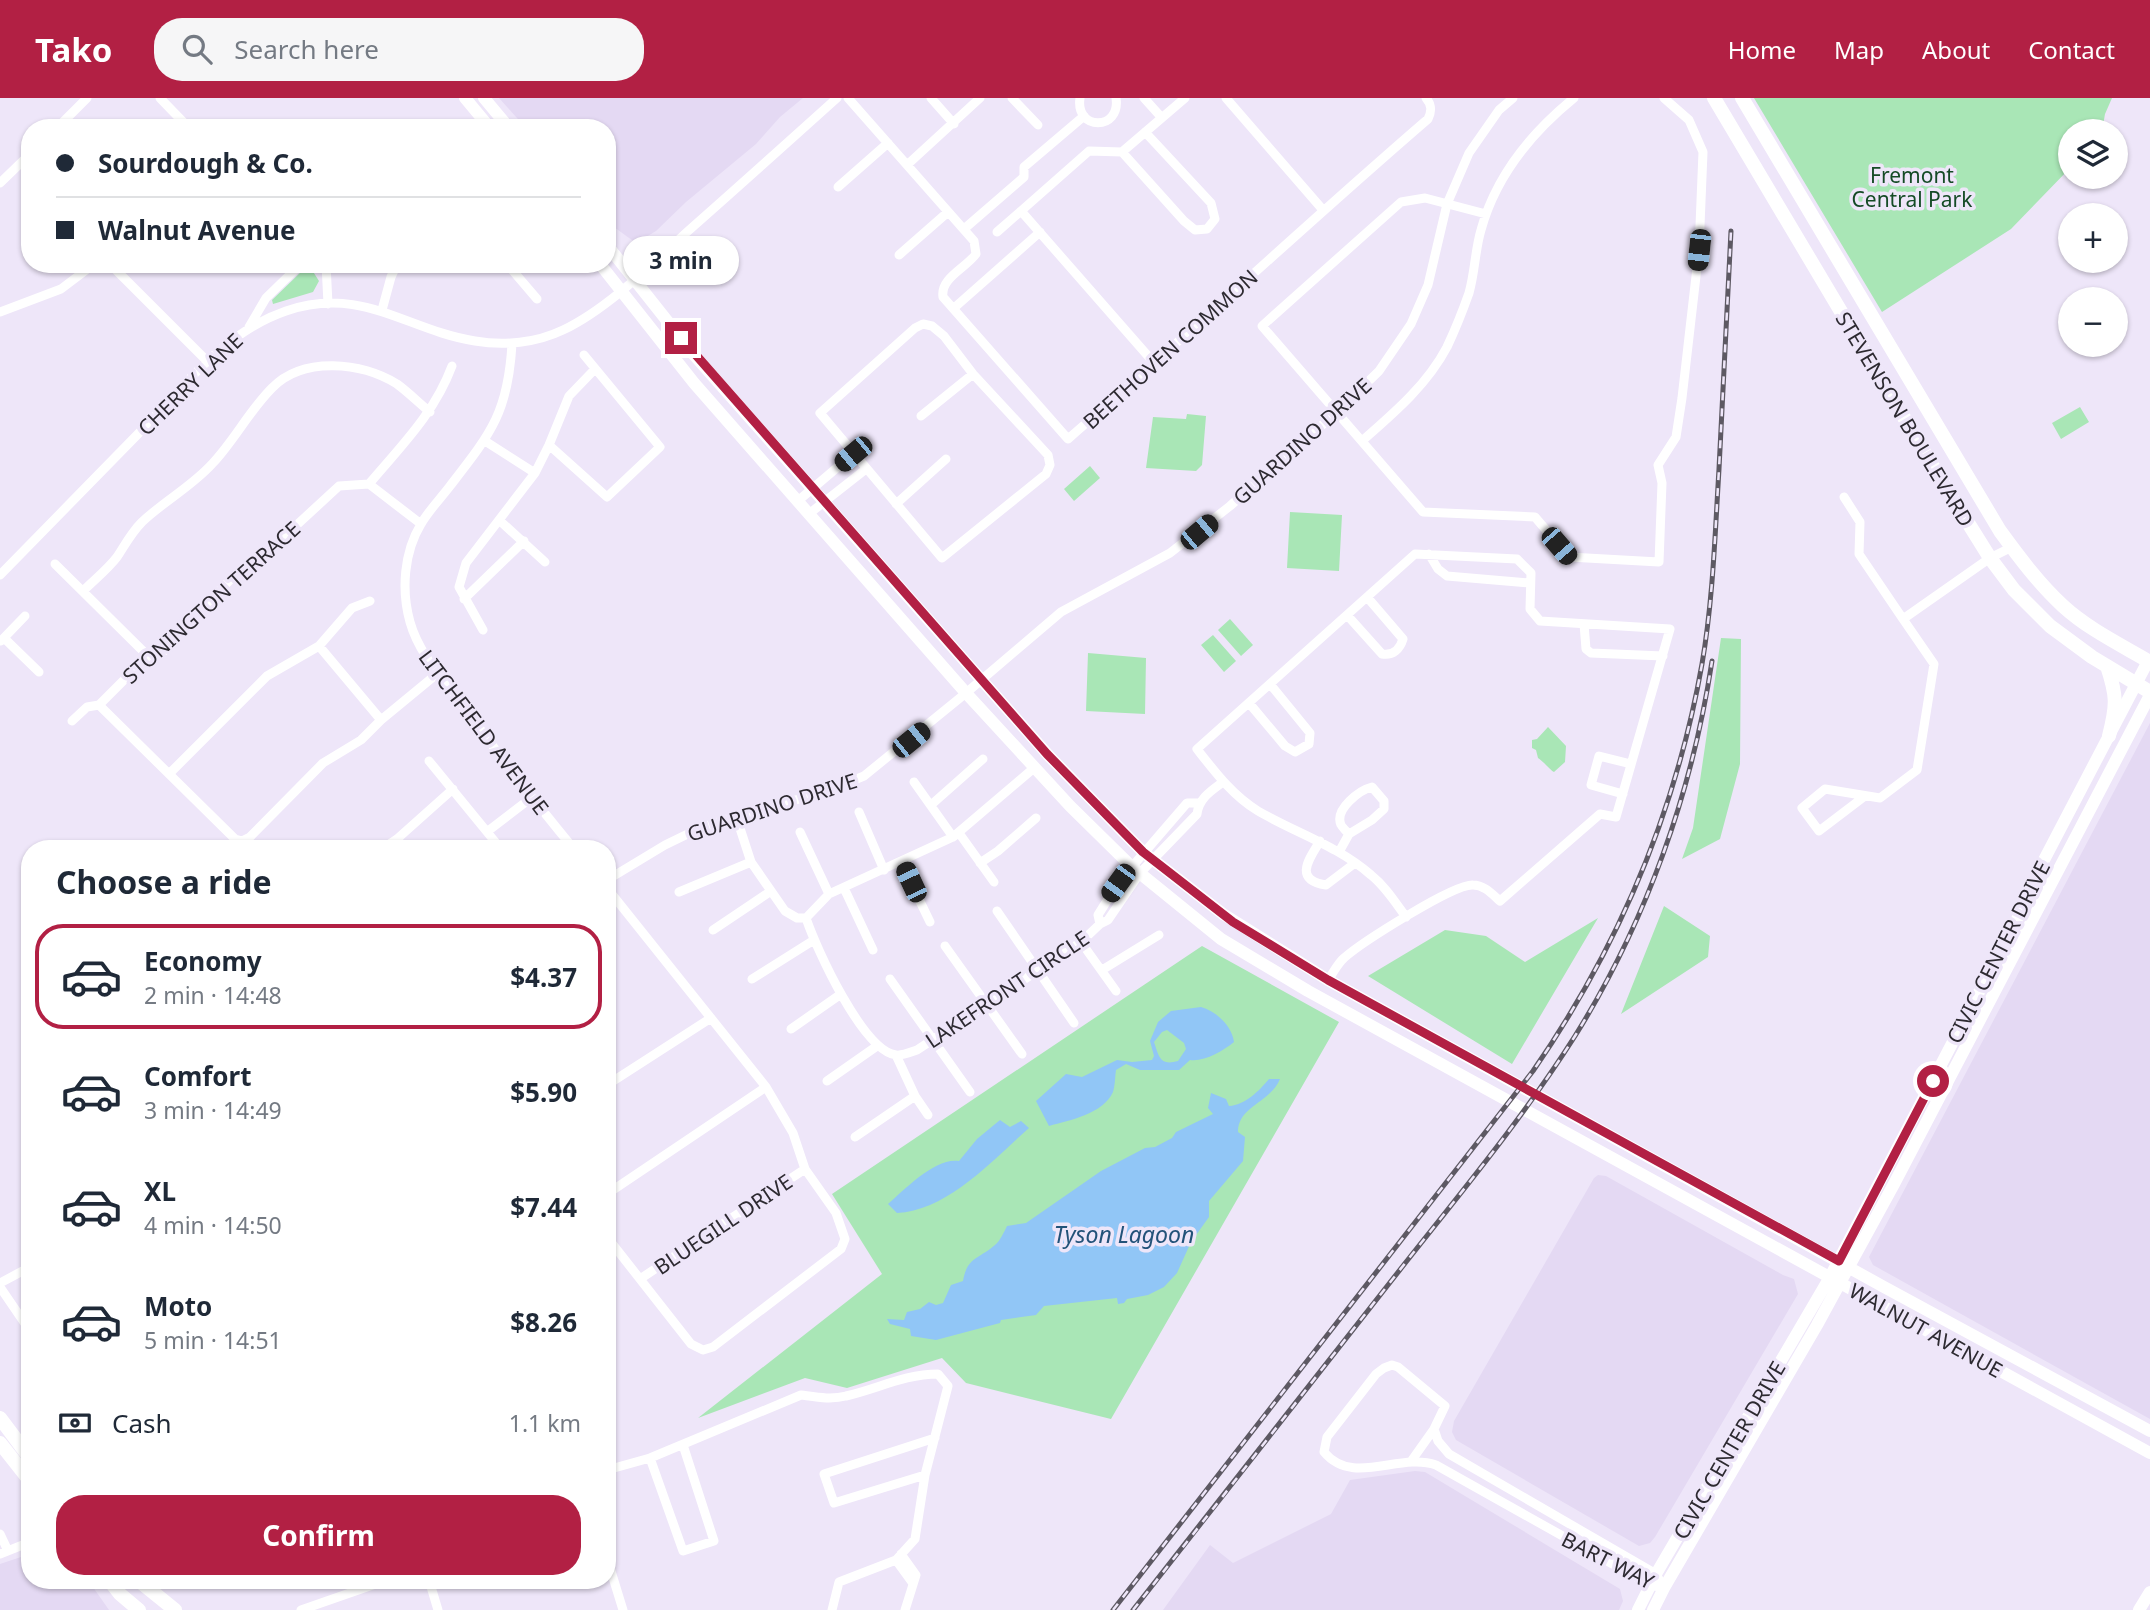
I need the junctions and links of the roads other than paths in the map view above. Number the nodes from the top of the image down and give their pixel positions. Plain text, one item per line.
1 (87, 98) edge
2 (160, 98) edge
3 (465, 98) edge
4 (484, 98) edge
5 (836, 98) edge
6 (848, 98) edge
7 (930, 98) edge
8 (980, 98) edge
9 (1013, 98) edge
10 (1080, 98) edge
11 (1116, 98) edge
12 (1144, 98) edge
13 (1185, 98) edge
14 (1226, 98) edge
15 (1426, 98) edge
16 (1513, 98) edge
17 (1574, 98) edge
18 (1664, 98) edge
19 (1714, 98) edge
20 (1742, 98) edge
21 (1084, 116) junction
22 (1162, 118) junction
23 (66, 119) edge
24 (180, 119) edge
25 (482, 119) edge
26 (502, 119) edge
27 (954, 124) junction
28 (1038, 125) dead end
29 (1145, 132) junction
30 (888, 143) junction
31 (1122, 152) junction
32 (21, 163) edge
33 (907, 165) junction
34 (0, 183) edge
35 (838, 187) dead end
36 (1447, 204) junction
37 (1323, 210) junction
38 (1021, 211) junction
39 (948, 212) junction
40 (1486, 214) junction
41 (964, 229) junction
42 (997, 232) dead end
43 (1040, 232) junction
44 (899, 255) dead end
45 (616, 256) edge
46 (82, 273) edge
47 (119, 273) edge
48 (292, 273) edge
49 (326, 273) edge
50 (393, 273) edge
51 (515, 273) edge
52 (607, 273) edge
53 (634, 279) junction
54 (621, 290) junction
55 (537, 299) dead end
56 (328, 303) junction
57 (954, 308) junction
58 (382, 310) junction
59 (0, 312) edge
60 (249, 328) junction
61 (512, 344) junction
62 (584, 355) dead end
63 (208, 362) junction
64 (1154, 364) junction
65 (452, 366) dead end
66 (595, 369) junction
67 (972, 374) junction
68 (430, 412) junction
69 (1337, 412) junction
70 (921, 416) dead end
71 (485, 440) junction
72 (1362, 441) junction
73 (549, 445) junction
74 (853, 454) junction
75 (946, 459) dead end
76 (866, 469) junction
77 (534, 473) junction
78 (369, 484) junction
79 (813, 488) junction
80 (1844, 498) dead end
81 (799, 500) junction
82 (825, 502) junction
83 (897, 504) junction
84 (810, 513) junction
85 (499, 520) junction
86 (421, 524) junction
87 (524, 541) junction
88 (2012, 547) junction
89 (1429, 554) junction
90 (1990, 558) junction
91 (545, 562) dead end
92 (55, 564) dead end
93 (0, 575) edge
94 (1530, 583) junction
95 (83, 591) junction
96 (1367, 597) junction
97 (464, 599) junction
98 (370, 601) dead end
99 (1347, 615) junction
100 (25, 616) dead end
101 (1903, 619) junction
102 (1584, 624) junction
103 (483, 630) dead end
104 (2, 640) edge
105 (319, 646) junction
106 (148, 656) junction
107 (1662, 656) junction
108 (2149, 660) edge
109 (2107, 666) junction
110 (38, 672) dead end
111 (438, 673) junction
112 (982, 680) junction
113 (1270, 684) junction
114 (2136, 684) junction
115 (966, 694) junction
116 (2150, 694) edge
117 (1249, 703) junction
118 (99, 705) junction
119 (2150, 718) edge
120 (382, 720) junction
121 (72, 721) dead end
122 (2109, 736) junction
123 (2128, 737) junction
124 (983, 759) dead end
125 (429, 761) dead end
126 (1631, 764) junction
127 (1034, 768) junction
128 (169, 774) junction
129 (914, 782) dead end
130 (1223, 782) junction
131 (453, 789) junction
132 (1623, 794) junction
133 (1865, 796) junction
134 (531, 798) junction
135 (1198, 803) junction
136 (931, 805) junction
137 (859, 812) dead end
138 (736, 816) junction
139 (1036, 818) dead end
140 (488, 831) junction
141 (800, 832) dead end
142 (1349, 834) junction
143 (956, 835) junction
144 (397, 839) edge
145 (237, 840) edge
146 (248, 840) edge
147 (494, 840) edge
148 (566, 840) edge
149 (1320, 841) junction
150 (1339, 852) junction
151 (1148, 856) junction
152 (751, 862) junction
153 (901, 862) junction
154 (980, 863) junction
155 (1356, 863) junction
156 (884, 870) junction
157 (1136, 870) junction
158 (616, 875) edge
159 (994, 882) dead end
160 (844, 888) junction
161 (771, 891) junction
162 (679, 892) dead end
163 (828, 894) junction
164 (616, 899) edge
165 (997, 911) dead end
166 (1406, 917) junction
167 (806, 918) junction
168 (930, 922) dead end
169 (713, 930) dead end
170 (1159, 935) dead end
171 (814, 940) junction
172 (1081, 942) junction
173 (945, 946) dead end
174 (873, 950) dead end
175 (1038, 969) junction
176 (1102, 970) junction
177 (752, 979) dead end
178 (890, 979) dead end
179 (1328, 980) junction
180 (1116, 991) dead end
181 (841, 994) junction
182 (985, 1004) junction
183 (711, 1018) junction
184 (1074, 1023) dead end
185 (791, 1030) dead end
186 (933, 1039) junction
187 (877, 1046) junction
188 (1021, 1054) dead end
189 (896, 1055) junction
190 (616, 1080) edge
191 (827, 1081) dead end
192 (766, 1087) junction
193 (970, 1092) dead end
194 (915, 1096) junction
195 (928, 1115) dead end
196 (855, 1138) dead end
197 (805, 1169) junction
198 (616, 1188) edge
199 (616, 1248) edge
200 (1844, 1264) junction
201 (21, 1272) edge
202 (640, 1279) junction
203 (1835, 1280) junction
204 (1, 1282) edge
205 (21, 1316) edge
206 (0, 1418) edge
207 (1434, 1429) junction
208 (2150, 1431) edge
209 (935, 1438) junction
210 (0, 1443) edge
211 (683, 1444) junction
212 (21, 1446) edge
213 (2150, 1453) edge
214 (650, 1458) junction
215 (1412, 1460) junction
216 (616, 1467) edge
217 (21, 1470) edge
218 (925, 1475) junction
219 (0, 1534) edge
220 (21, 1545) edge
221 (4, 1552) edge
222 (898, 1557) junction
223 (1653, 1580) junction
224 (616, 1587) edge
225 (1664, 1588) junction
226 (116, 1589) edge
227 (149, 1589) edge
228 (361, 1589) edge
229 (432, 1589) edge
230 (2150, 1592) edge
231 (120, 1594) junction
232 (126, 1610) edge
233 (139, 1610) edge
234 (175, 1610) edge
235 (301, 1610) edge
236 (438, 1610) edge
237 (623, 1610) edge
238 (832, 1610) edge
239 (905, 1610) edge
240 (1638, 1610) edge
241 (1653, 1610) edge
242 (2139, 1610) edge

1 - 23 street
2 - 24 street
3 - 25 main road
4 - 26 main road
5 - 53 street, CHERRY LANE
6 - 30 street
7 - 27 street
8 - 27 street
9 - 28 street
10 - 21 street
11 - 21 street
12 - 22 street
13 - 22 street
14 - 37 street
15 - 37 street, BEETHOVEN COMMON
16 - 36 street, GUARDINO DRIVE
17 - 40 street
18 - 72 street
19 - 90 main road, STEVENSON BOULEVARD
20 - 88 main road, STEVENSON BOULEVARD
21 - 41 street
22 - 29 street
27 - 33 street
29 - 31 street
29 - 31 street
30 - 33 street
30 - 35 street
31 - 38 street
32 - 34 street
33 - 39 street
36 - 40 street
36 - 69 street, GUARDINO DRIVE
36 - 69 street
37 - 64 street, BEETHOVEN COMMON
38 - 42 street
38 - 43 street
39 - 41 street
39 - 44 street
40 - 72 street
41 - 57 street
43 - 57 street
43 - 64 street
45 - 53 main road, WALNUT AVENUE
46 - 59 street
47 - 63 street
48 - 60 street
49 - 56 street
50 - 58 street
51 - 55 street
52 - 54 main road, WALNUT AVENUE
53 - 54 street, CHERRY LANE
53 - 79 main road, WALNUT AVENUE
54 - 61 street, CHERRY LANE
54 - 81 main road, WALNUT AVENUE
56 - 58 street, CHERRY LANE
56 - 60 street, CHERRY LANE
57 - 64 street, BEETHOVEN COMMON
58 - 61 street, CHERRY LANE
60 - 63 street, CHERRY LANE
61 - 71 street, LITCHFIELD AVENUE
62 - 66 street
63 - 93 street, CHERRY LANE
65 - 68 street
66 - 73 street
66 - 73 street
67 - 70 street
67 - 74 street
67 - 83 street
68 - 78 street
68 - 95 street
69 - 72 street
69 - 112 street, GUARDINO DRIVE
71 - 77 street
71 - 86 street, LITCHFIELD AVENUE
73 - 77 street
74 - 76 street
74 - 79 street
75 - 83 street
76 - 82 street
76 - 83 street
77 - 85 street
78 - 86 street
78 - 106 street, STONINGTON TERRACE
79 - 81 street
79 - 82 main road, WALNUT AVENUE
80 - 101 street
81 - 84 main road, WALNUT AVENUE
82 - 84 street
82 - 112 main road, WALNUT AVENUE
84 - 115 main road, WALNUT AVENUE
85 - 87 street
85 - 97 street
86 - 111 street, LITCHFIELD AVENUE
87 - 91 street
87 - 97 street
88 - 90 street
88 - 108 main road, STEVENSON BOULEVARD
89 - 94 street
89 - 94 street
89 - 96 street
90 - 101 street
90 - 109 main road, STEVENSON BOULEVARD
92 - 95 street
94 - 102 street
95 - 106 street
96 - 99 street
96 - 99 street
97 - 103 street
98 - 105 street
99 - 113 street
100 - 104 street
101 - 133 street
102 - 107 street
102 - 107 street
104 - 110 street
105 - 120 street
105 - 128 street
106 - 118 street, STONINGTON TERRACE
107 - 126 street
108 - 114 main road, CIVIC CENTER DRIVE
109 - 114 main road, STEVENSON BOULEVARD
109 - 122 main road
111 - 120 street
111 - 134 street, LITCHFIELD AVENUE
112 - 115 street, GUARDINO DRIVE
112 - 151 main road, WALNUT AVENUE
113 - 117 street
113 - 117 street
114 - 116 main road, STEVENSON BOULEVARD
114 - 122 main road, CIVIC CENTER DRIVE
115 - 127 main road, WALNUT AVENUE
115 - 138 street, GUARDINO DRIVE
116 - 123 main road, CIVIC CENTER DRIVE
117 - 130 street
118 - 121 street, STONINGTON TERRACE
118 - 128 street
119 - 123 main road
120 - 146 street
122 - 200 main road, CIVIC CENTER DRIVE
123 - 200 main road, CIVIC CENTER DRIVE
124 - 136 street
125 - 131 street
126 - 132 street
126 - 132 street
127 - 143 street
127 - 157 main road, WALNUT AVENUE
128 - 145 street
129 - 136 street
130 - 135 street
130 - 149 street
131 - 140 street
131 - 144 street
132 - 166 street
133 - 133 street
134 - 140 street
134 - 148 street, LITCHFIELD AVENUE
135 - 151 street
135 - 151 street
136 - 143 street
137 - 156 street
138 - 152 street
138 - 158 street, GUARDINO DRIVE
139 - 154 street
140 - 147 street
141 - 163 street
142 - 142 street
142 - 150 street
143 - 153 street
143 - 154 street
149 - 150 street
149 - 155 street
150 - 155 street
151 - 157 street, LAKEFRONT CIRCLE
151 - 179 main road, WALNUT AVENUE
152 - 161 street
152 - 162 street
153 - 156 street
153 - 168 street
154 - 159 street
155 - 166 street
156 - 160 street
157 - 172 street, LAKEFRONT CIRCLE
157 - 203 main road, WALNUT AVENUE
160 - 163 street
160 - 174 street
161 - 167 street
161 - 169 street
163 - 167 street
164 - 183 street
165 - 175 street
166 - 179 street
167 - 171 street
170 - 176 street
171 - 177 street
171 - 181 street
172 - 175 street, LAKEFRONT CIRCLE
172 - 176 street
173 - 182 street
175 - 182 street, LAKEFRONT CIRCLE
175 - 184 street
176 - 180 street
178 - 186 street
179 - 200 main road, WALNUT AVENUE
181 - 185 street
181 - 187 street
182 - 186 street, LAKEFRONT CIRCLE
182 - 188 street
183 - 190 street
183 - 192 street
186 - 189 street, LAKEFRONT CIRCLE
186 - 193 street
187 - 189 street
187 - 191 street
189 - 194 street
192 - 197 street
192 - 198 street
194 - 195 street
194 - 196 street
197 - 202 street, BLUEGILL DRIVE
197 - 202 street
199 - 202 street
200 - 203 main road, CIVIC CENTER DRIVE
200 - 208 main road, WALNUT AVENUE
201 - 204 street
203 - 213 main road, WALNUT AVENUE
203 - 223 main road, CIVIC CENTER DRIVE
203 - 225 main road, CIVIC CENTER DRIVE
204 - 205 street
206 - 212 main road
207 - 215 street, BART WAY
207 - 215 street, BART WAY
207 - 223 street, BART WAY
209 - 211 street
209 - 218 street
209 - 218 street
210 - 217 main road
211 - 214 street
211 - 214 street
214 - 216 street
215 - 223 street, BART WAY
218 - 222 street
219 - 221 street
220 - 221 street
222 - 238 street
222 - 239 street
223 - 225 street, BART WAY
223 - 240 main road, CIVIC CENTER DRIVE
224 - 237 street
225 - 241 main road, CIVIC CENTER DRIVE
226 - 231 main road
227 - 234 main road
228 - 235 street
229 - 236 street
230 - 242 main road
231 - 232 main road
231 - 233 main road

